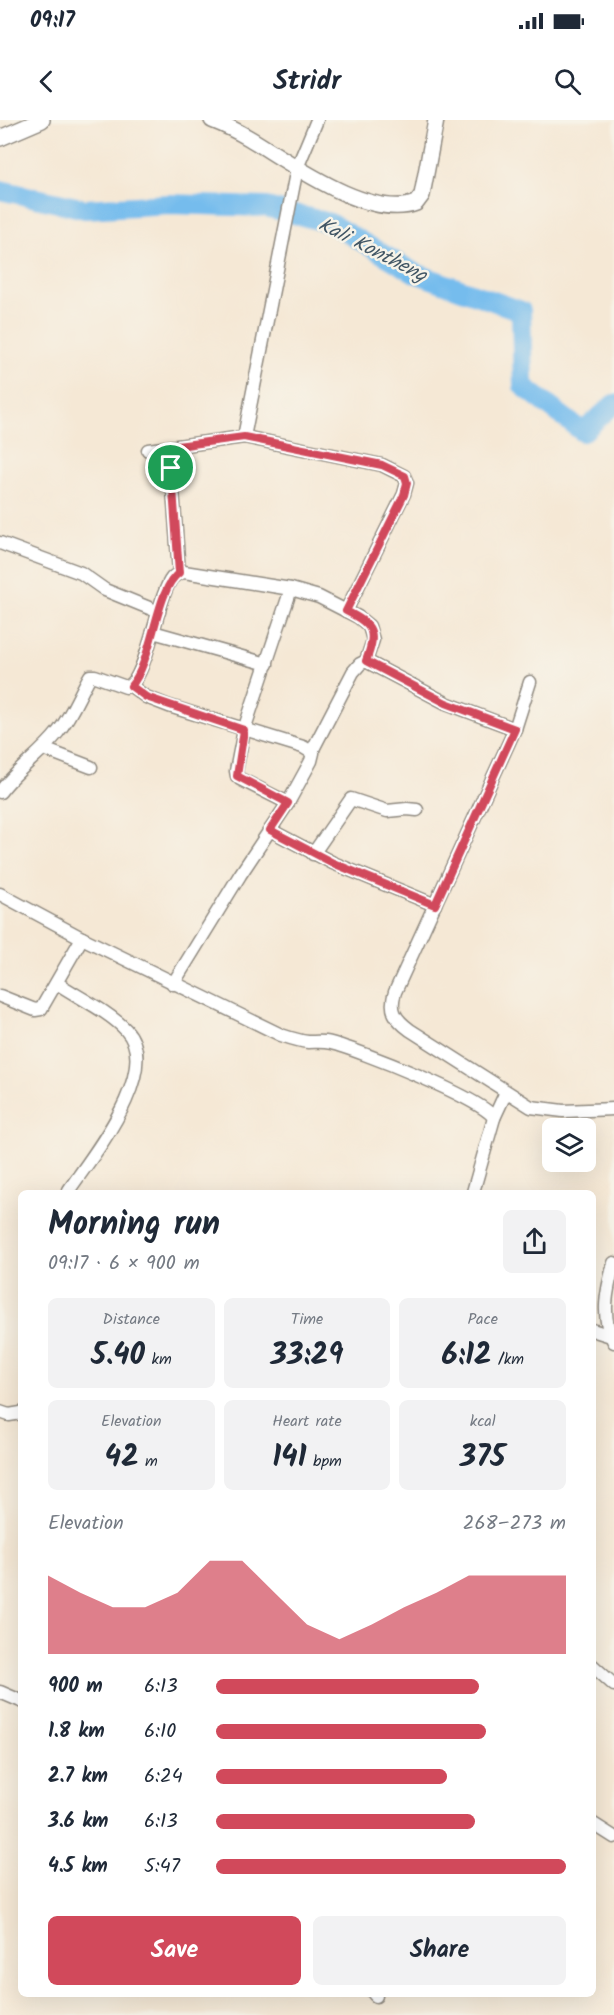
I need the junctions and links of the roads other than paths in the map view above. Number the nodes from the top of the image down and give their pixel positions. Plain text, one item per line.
1 (42, 120) edge
2 (212, 120) edge
3 (317, 120) edge
4 (436, 120) edge
5 (28, 124) edge
6 (0, 138) edge
7 (297, 168) junction
8 (244, 437) junction
9 (170, 447) junction
10 (148, 450) dead end
11 (0, 543) edge
12 (179, 573) junction
13 (291, 589) junction
14 (346, 611) junction
15 (159, 612) junction
16 (153, 632) junction
17 (366, 661) junction
18 (267, 664) junction
19 (530, 682) dead end
20 (131, 686) junction
21 (515, 729) junction
22 (244, 730) junction
23 (44, 749) junction
24 (312, 750) junction
25 (91, 767) dead end
26 (0, 792) edge
27 (288, 803) junction
28 (417, 810) dead end
29 (270, 830) junction
30 (314, 854) junction
31 (0, 894) edge
32 (435, 905) junction
33 (82, 938) junction
34 (57, 983) junction
35 (173, 984) junction
36 (0, 996) edge
37 (506, 1092) junction
38 (614, 1109) edge
39 (494, 1118) junction
40 (69, 1190) dead end
41 (474, 1190) edge
42 (613, 1267) edge
43 (596, 1332) edge
44 (612, 1339) edge
45 (0, 1412) edge
46 (18, 1414) edge
47 (596, 1669) edge
48 (614, 1685) edge
49 (0, 1692) edge
50 (18, 1700) edge
51 (596, 1826) edge
52 (614, 1837) edge

1 - 5 street
2 - 7 street
3 - 7 street
4 - 7 street
5 - 6 street
7 - 8 street
8 - 9 street
8 - 14 street
9 - 10 street
9 - 12 street
11 - 15 street
12 - 13 street
12 - 15 street
13 - 14 street
13 - 18 street
14 - 17 street
15 - 16 street
16 - 18 street
16 - 20 street
17 - 21 street
17 - 24 street
18 - 22 street
19 - 21 street
20 - 22 street
20 - 23 street
21 - 32 street
22 - 24 street
22 - 27 street
23 - 25 street
23 - 26 street
24 - 27 street
27 - 29 street
28 - 30 street
29 - 30 street
29 - 35 street
30 - 32 street
31 - 33 street
32 - 37 street
33 - 34 street
33 - 35 street
34 - 36 street
34 - 40 street
35 - 39 street
37 - 38 street
37 - 39 street
39 - 41 street
42 - 44 street
43 - 44 street
45 - 46 street
47 - 48 street
49 - 50 street
51 - 52 street

